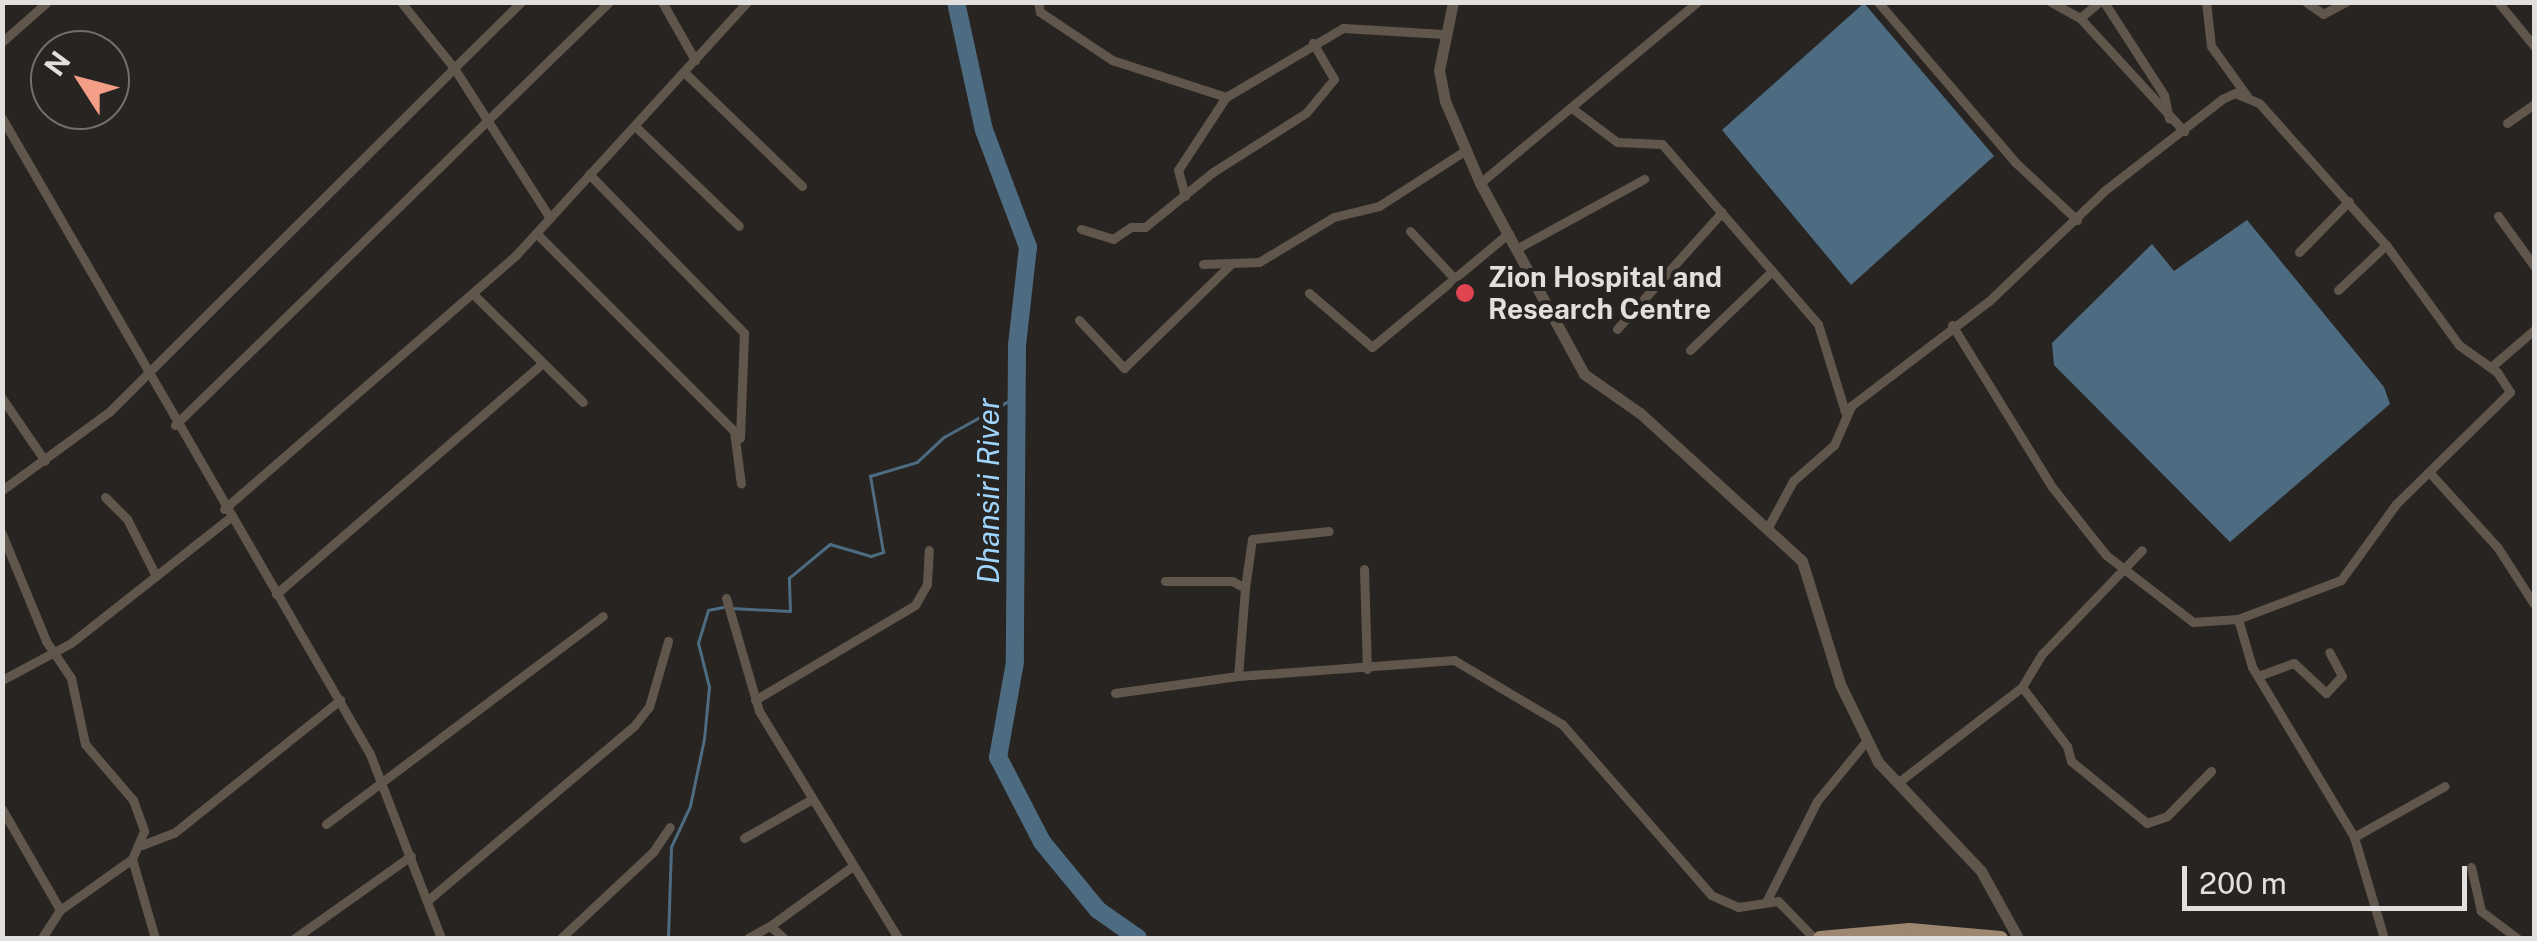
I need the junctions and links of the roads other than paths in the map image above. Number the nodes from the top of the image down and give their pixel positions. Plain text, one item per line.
1 (47, 2) edge
2 (401, 2) edge
3 (521, 2) edge
4 (608, 2) edge
5 (662, 2) edge
6 (748, 2) edge
7 (1038, 2) edge
8 (1453, 2) edge
9 (1697, 2) edge
10 (1878, 2) edge
11 (2051, 2) edge
12 (2101, 2) edge
13 (2206, 2) edge
14 (2306, 2) edge
15 (2346, 2) edge
16 (2498, 2) edge
17 (2080, 18) junction
18 (1444, 34) junction
19 (2, 42) edge
20 (1313, 43) junction
21 (2534, 46) edge
22 (695, 60) junction
23 (454, 68) junction
24 (684, 72) junction
25 (2247, 96) junction
26 (1226, 97) junction
27 (2534, 104) edge
28 (1573, 108) junction
29 (2, 118) edge
30 (488, 118) junction
31 (2169, 118) junction
32 (2507, 123) dead end
33 (635, 126) junction
34 (2184, 132) junction
35 (1466, 150) junction
36 (589, 174) junction
37 (1644, 179) dead end
38 (1480, 182) junction
39 (802, 186) dead end
40 (1185, 196) junction
41 (2348, 201) junction
42 (1722, 212) junction
43 (2498, 216) dead end
44 (550, 218) junction
45 (2077, 220) junction
46 (739, 226) dead end
47 (1081, 229) dead end
48 (1410, 231) dead end
49 (1509, 232) junction
50 (536, 233) junction
51 (2386, 245) junction
52 (1518, 248) junction
53 (2299, 252) dead end
54 (1202, 264) dead end
55 (1230, 264) junction
56 (2534, 266) edge
57 (1772, 271) junction
58 (1454, 277) junction
59 (2338, 290) dead end
60 (1309, 292) dead end
61 (473, 294) junction
62 (1079, 320) dead end
63 (1952, 325) junction
64 (1617, 329) dead end
65 (2534, 330) edge
66 (1690, 350) dead end
67 (542, 363) junction
68 (2492, 367) junction
69 (146, 374) junction
70 (2, 398) edge
71 (583, 402) dead end
72 (1845, 412) junction
73 (175, 425) junction
74 (740, 441) junction
75 (45, 460) junction
76 (2430, 473) junction
77 (742, 484) dead end
78 (2, 490) edge
79 (105, 497) dead end
80 (226, 513) junction
81 (1767, 530) junction
82 (1329, 532) dead end
83 (2, 534) edge
84 (929, 550) dead end
85 (2142, 550) dead end
86 (1364, 569) dead end
87 (2124, 571) junction
88 (156, 576) junction
89 (1165, 581) dead end
90 (1244, 588) junction
91 (276, 594) junction
92 (726, 598) dead end
93 (2534, 604) edge
94 (602, 616) dead end
95 (2238, 619) junction
96 (668, 641) dead end
97 (2329, 652) dead end
98 (53, 654) junction
99 (1367, 669) junction
100 (1238, 676) junction
101 (2258, 676) junction
102 (2, 680) edge
103 (2022, 687) junction
104 (1115, 693) dead end
105 (340, 700) junction
106 (754, 700) junction
107 (1868, 739) junction
108 (2211, 771) dead end
109 (1900, 781) junction
110 (384, 784) junction
111 (2445, 786) dead end
112 (812, 799) junction
113 (2, 810) edge
114 (326, 824) dead end
115 (670, 828) dead end
116 (2354, 837) junction
117 (744, 838) dead end
118 (142, 846) junction
119 (410, 856) junction
120 (132, 858) junction
121 (853, 866) junction
122 (2471, 867) dead end
123 (428, 900) junction
124 (1768, 900) junction
125 (60, 910) junction
126 (770, 926) junction
127 (1890, 934) junction
128 (42, 938) edge
129 (155, 938) edge
130 (295, 938) edge
131 (441, 938) edge
132 (562, 938) edge
133 (748, 938) edge
134 (784, 938) edge
135 (898, 938) edge
136 (1817, 938) edge
137 (1924, 938) edge
138 (2001, 938) edge
139 (2018, 938) edge
140 (2384, 938) edge
141 (2517, 938) edge

1 - 19 street
2 - 23 street
3 - 23 street
4 - 30 street
5 - 22 street
6 - 22 street
7 - 26 street
8 - 18 street
9 - 28 street
10 - 45 street
11 - 17 street
12 - 17 street
12 - 31 street
13 - 25 street
14 - 15 street
16 - 21 street
17 - 31 street
18 - 20 street
18 - 35 street
20 - 26 street
20 - 40 street
22 - 24 street
23 - 30 street
23 - 69 street
24 - 33 street
24 - 39 street
25 - 34 street
25 - 41 street
26 - 40 street
27 - 32 street
28 - 38 street
28 - 42 street
29 - 69 street
30 - 44 street
30 - 73 street
31 - 34 street
33 - 36 street
33 - 46 street
34 - 45 street
35 - 38 street
35 - 55 street
36 - 44 street
36 - 74 street
37 - 52 street
38 - 49 street
40 - 47 street
41 - 51 street
41 - 53 street
42 - 57 street
42 - 64 street
43 - 56 street
44 - 50 street
45 - 63 street
48 - 58 street
49 - 52 street
49 - 58 street
50 - 61 street
50 - 74 street
51 - 59 street
51 - 68 street
52 - 81 street
54 - 55 street
55 - 62 street
57 - 66 street
57 - 72 street
58 - 60 street
61 - 67 street
61 - 80 street
63 - 72 street
63 - 87 street
65 - 68 street
67 - 71 street
67 - 91 street
68 - 76 street
69 - 73 street
69 - 75 street
70 - 75 street
72 - 81 street
73 - 80 street
74 - 77 street
75 - 78 street
76 - 93 street
76 - 95 street
79 - 88 street
80 - 88 street
80 - 91 street
81 - 107 street
82 - 90 street
83 - 98 street
84 - 106 street
85 - 87 street
86 - 99 street
87 - 95 street
87 - 103 street
88 - 98 street
89 - 90 street
90 - 100 street
91 - 105 street
92 - 106 street
94 - 110 street
95 - 101 street
96 - 123 street
97 - 101 street
98 - 102 street
98 - 118 street
99 - 100 street
99 - 124 street
100 - 104 street
101 - 116 street
103 - 108 street
103 - 109 street
105 - 110 street
105 - 118 street
106 - 112 street
107 - 109 street
107 - 124 street
109 - 139 street
110 - 114 street
110 - 119 street
111 - 116 street
112 - 117 street
112 - 121 street
113 - 125 street
115 - 132 street
116 - 140 street
118 - 120 street
119 - 123 street
119 - 130 street
120 - 125 street
120 - 129 street
121 - 126 street
121 - 135 street
122 - 141 street
123 - 131 street
124 - 136 street
125 - 128 street
126 - 133 street
126 - 134 street
127 - 136 main road
127 - 137 main road
127 - 138 main road

